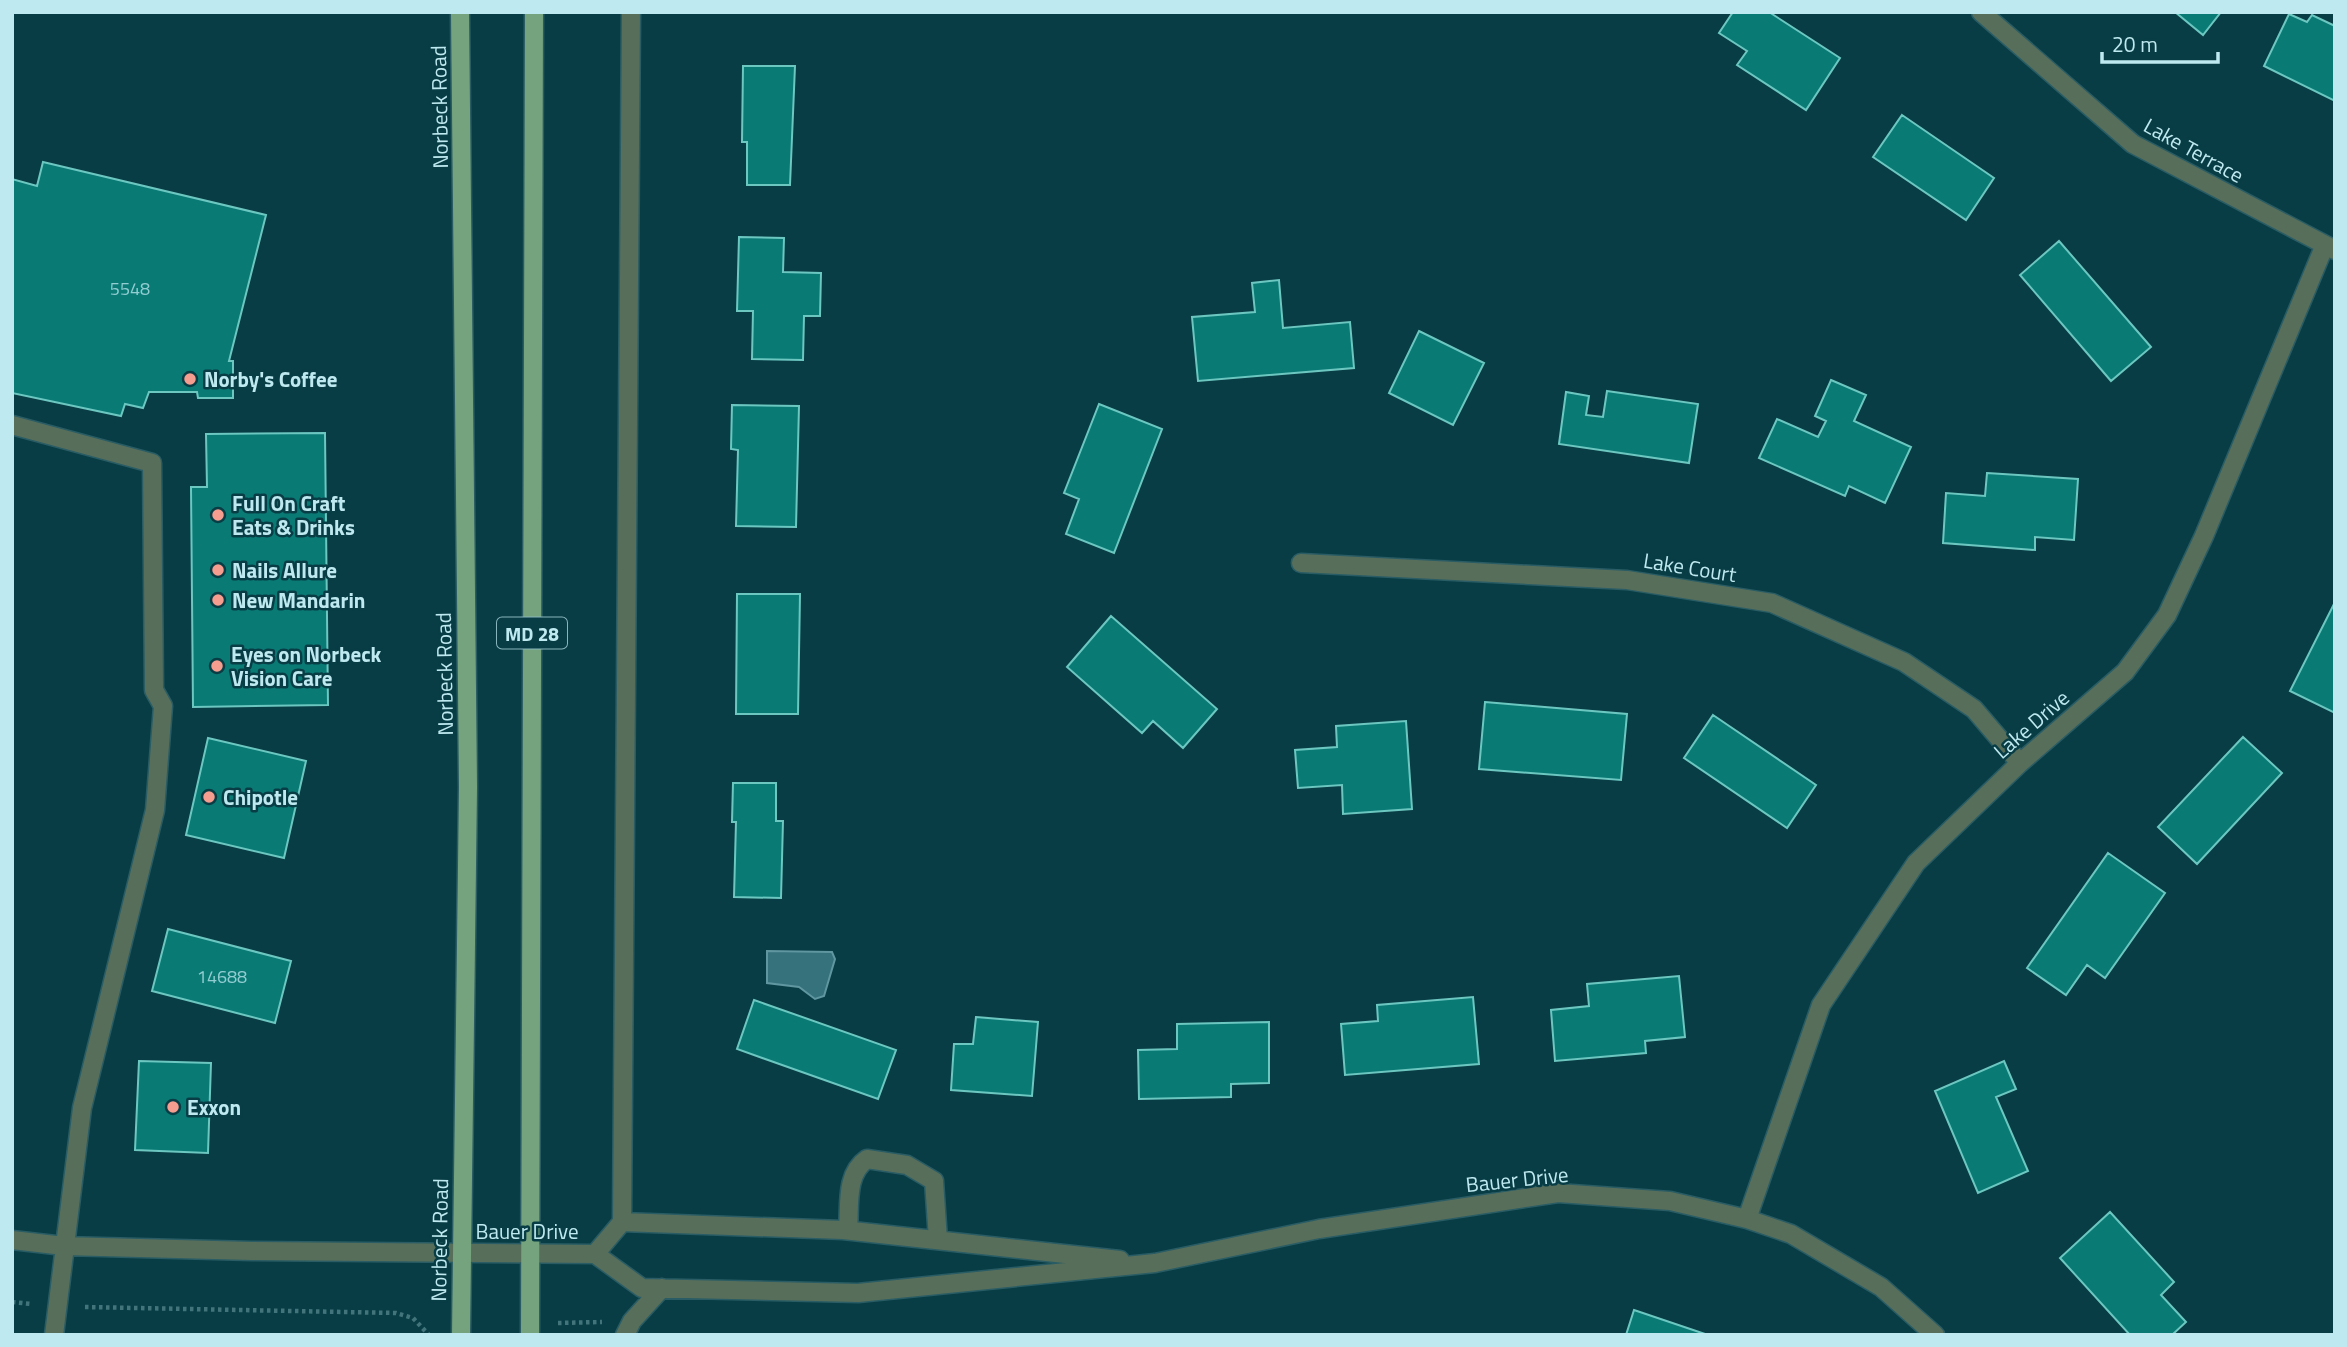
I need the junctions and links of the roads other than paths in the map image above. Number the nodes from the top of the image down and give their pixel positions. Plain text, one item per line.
1 (460, 12) edge
2 (534, 12) edge
3 (631, 12) edge
4 (1981, 12) edge
5 (2329, 249) edge
6 (12, 425) edge
7 (1301, 563) dead end
8 (2020, 763) junction
9 (1748, 1219) junction
10 (622, 1222) junction
11 (848, 1230) junction
12 (12, 1240) edge
13 (939, 1240) junction
14 (64, 1245) junction
15 (461, 1254) junction
16 (530, 1254) junction
17 (595, 1254) junction
18 (1155, 1263) junction
19 (662, 1288) junction
20 (628, 1328) edge
21 (54, 1335) edge
22 (461, 1335) edge
23 (530, 1335) edge
24 (1935, 1335) edge

1 - 15 main road, Norbeck Road / MD 28
2 - 16 main road, MD 28
3 - 10 street
4 - 5 street, Lake Terrace
5 - 8 street, Lake Drive
6 - 14 street
7 - 8 street, Lake Court
8 - 9 street, Lake Drive
9 - 18 street, Bauer Drive
9 - 24 street, Bauer Drive
10 - 11 street, Bauer Drive
10 - 17 street
11 - 13 street, Bauer Drive
11 - 13 street
12 - 14 street, Bauer Drive
13 - 18 street, Bauer Drive
14 - 15 street, Bauer Drive
14 - 21 street
15 - 16 street, Bauer Drive
15 - 22 main road, Norbeck Road / MD 28
16 - 17 street, Bauer Drive
16 - 23 main road, MD 28
17 - 19 street, Bauer Drive
18 - 19 street, Bauer Drive
19 - 20 street

